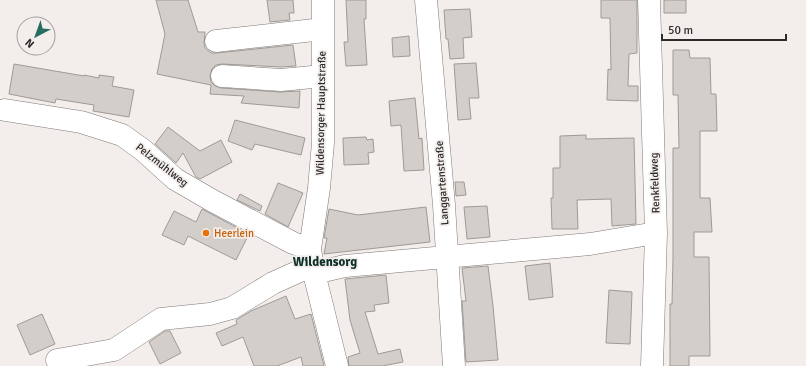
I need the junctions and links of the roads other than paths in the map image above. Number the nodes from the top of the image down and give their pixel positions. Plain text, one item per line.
1 (323, 0) edge
2 (426, 0) edge
3 (648, 0) edge
4 (323, 29) junction
5 (216, 41) dead end
6 (222, 76) dead end
7 (323, 76) junction
8 (5, 110) dead end
9 (656, 233) junction
10 (447, 257) junction
11 (312, 263) junction
12 (57, 360) dead end
13 (337, 366) edge
14 (454, 366) edge
15 (652, 366) edge

1 - 4 street, Wildensorger Hauptstraße
2 - 10 street, Langgartenstraße
3 - 9 street, Renkfeldweg
4 - 5 street
4 - 7 street, Wildensorger Hauptstraße
6 - 7 street
7 - 11 street, Wildensorger Hauptstraße
8 - 11 street, Pelzmühlweg
9 - 10 street
9 - 15 street, Renkfeldweg
10 - 11 street
10 - 14 street, Langgartenstraße
11 - 12 street
11 - 13 street, Wildensorger Hauptstraße

